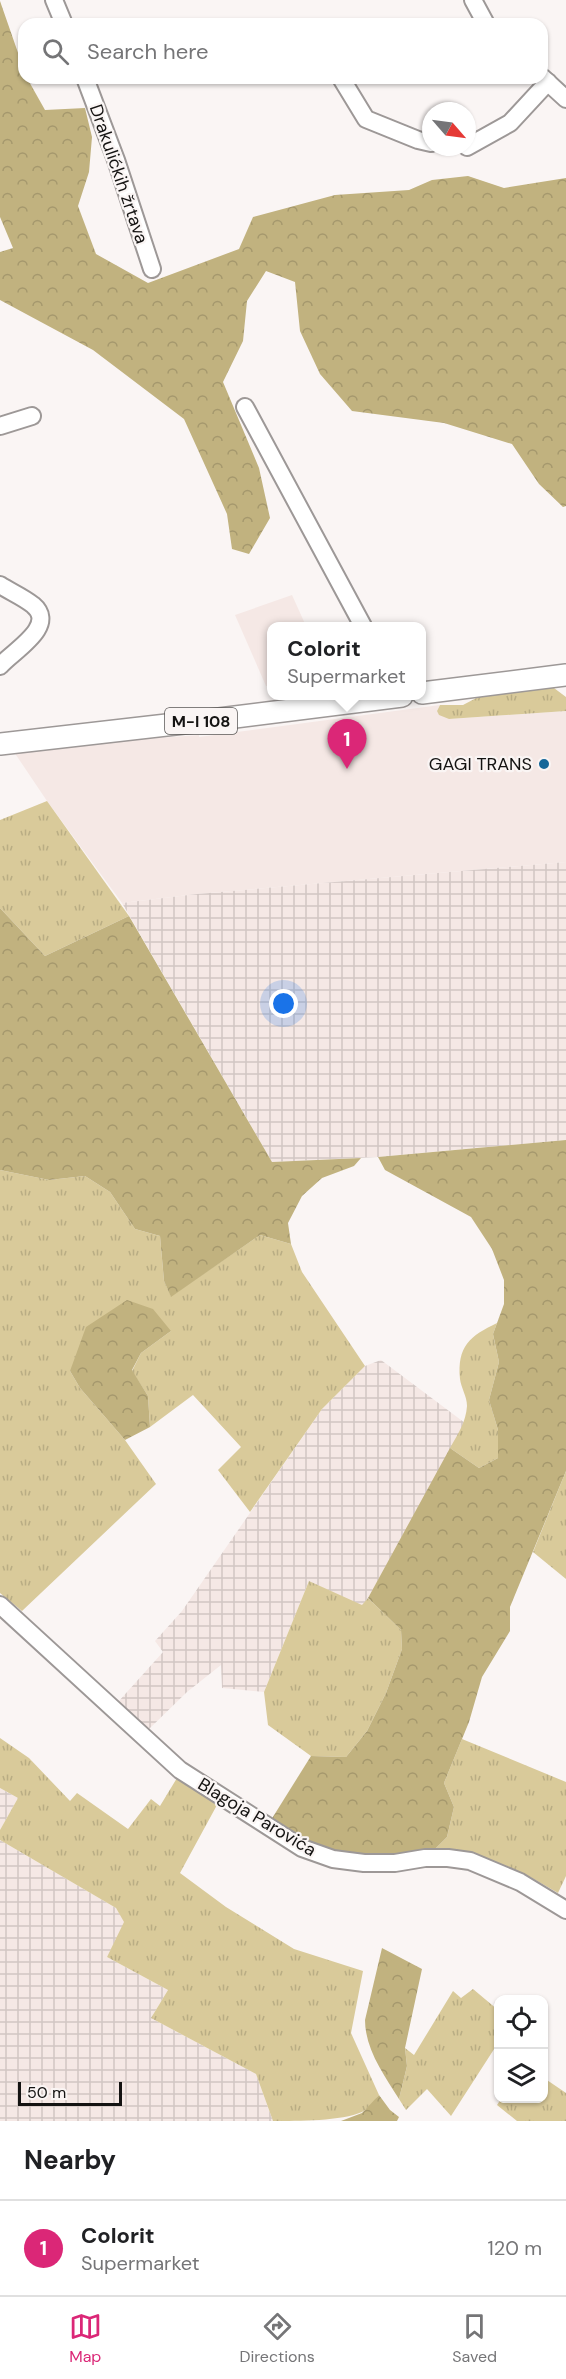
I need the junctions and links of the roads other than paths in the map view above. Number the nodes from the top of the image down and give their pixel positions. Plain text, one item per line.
1 (54, 0) edge
2 (473, 0) edge
3 (62, 18) edge
4 (483, 18) edge
5 (548, 83) edge
6 (88, 84) edge
7 (345, 84) edge
8 (542, 84) edge
9 (566, 99) edge
10 (422, 141) edge
11 (476, 142) edge
12 (152, 269) dead end
13 (245, 406) dead end
14 (32, 416) dead end
15 (0, 426) edge
16 (0, 585) edge
17 (360, 622) edge
18 (0, 666) edge
19 (566, 675) edge
20 (426, 692) edge
21 (369, 700) edge
22 (0, 744) edge
23 (0, 1605) edge
24 (566, 1910) edge

1 - 3 street
2 - 4 street
5 - 9 street
6 - 12 street, Drakulićkih žrtava
7 - 10 street
8 - 11 street
13 - 17 street
14 - 15 street
16 - 18 street
19 - 20 main road
21 - 22 main road, M-I 108
23 - 24 street, Blagoja Parovića

